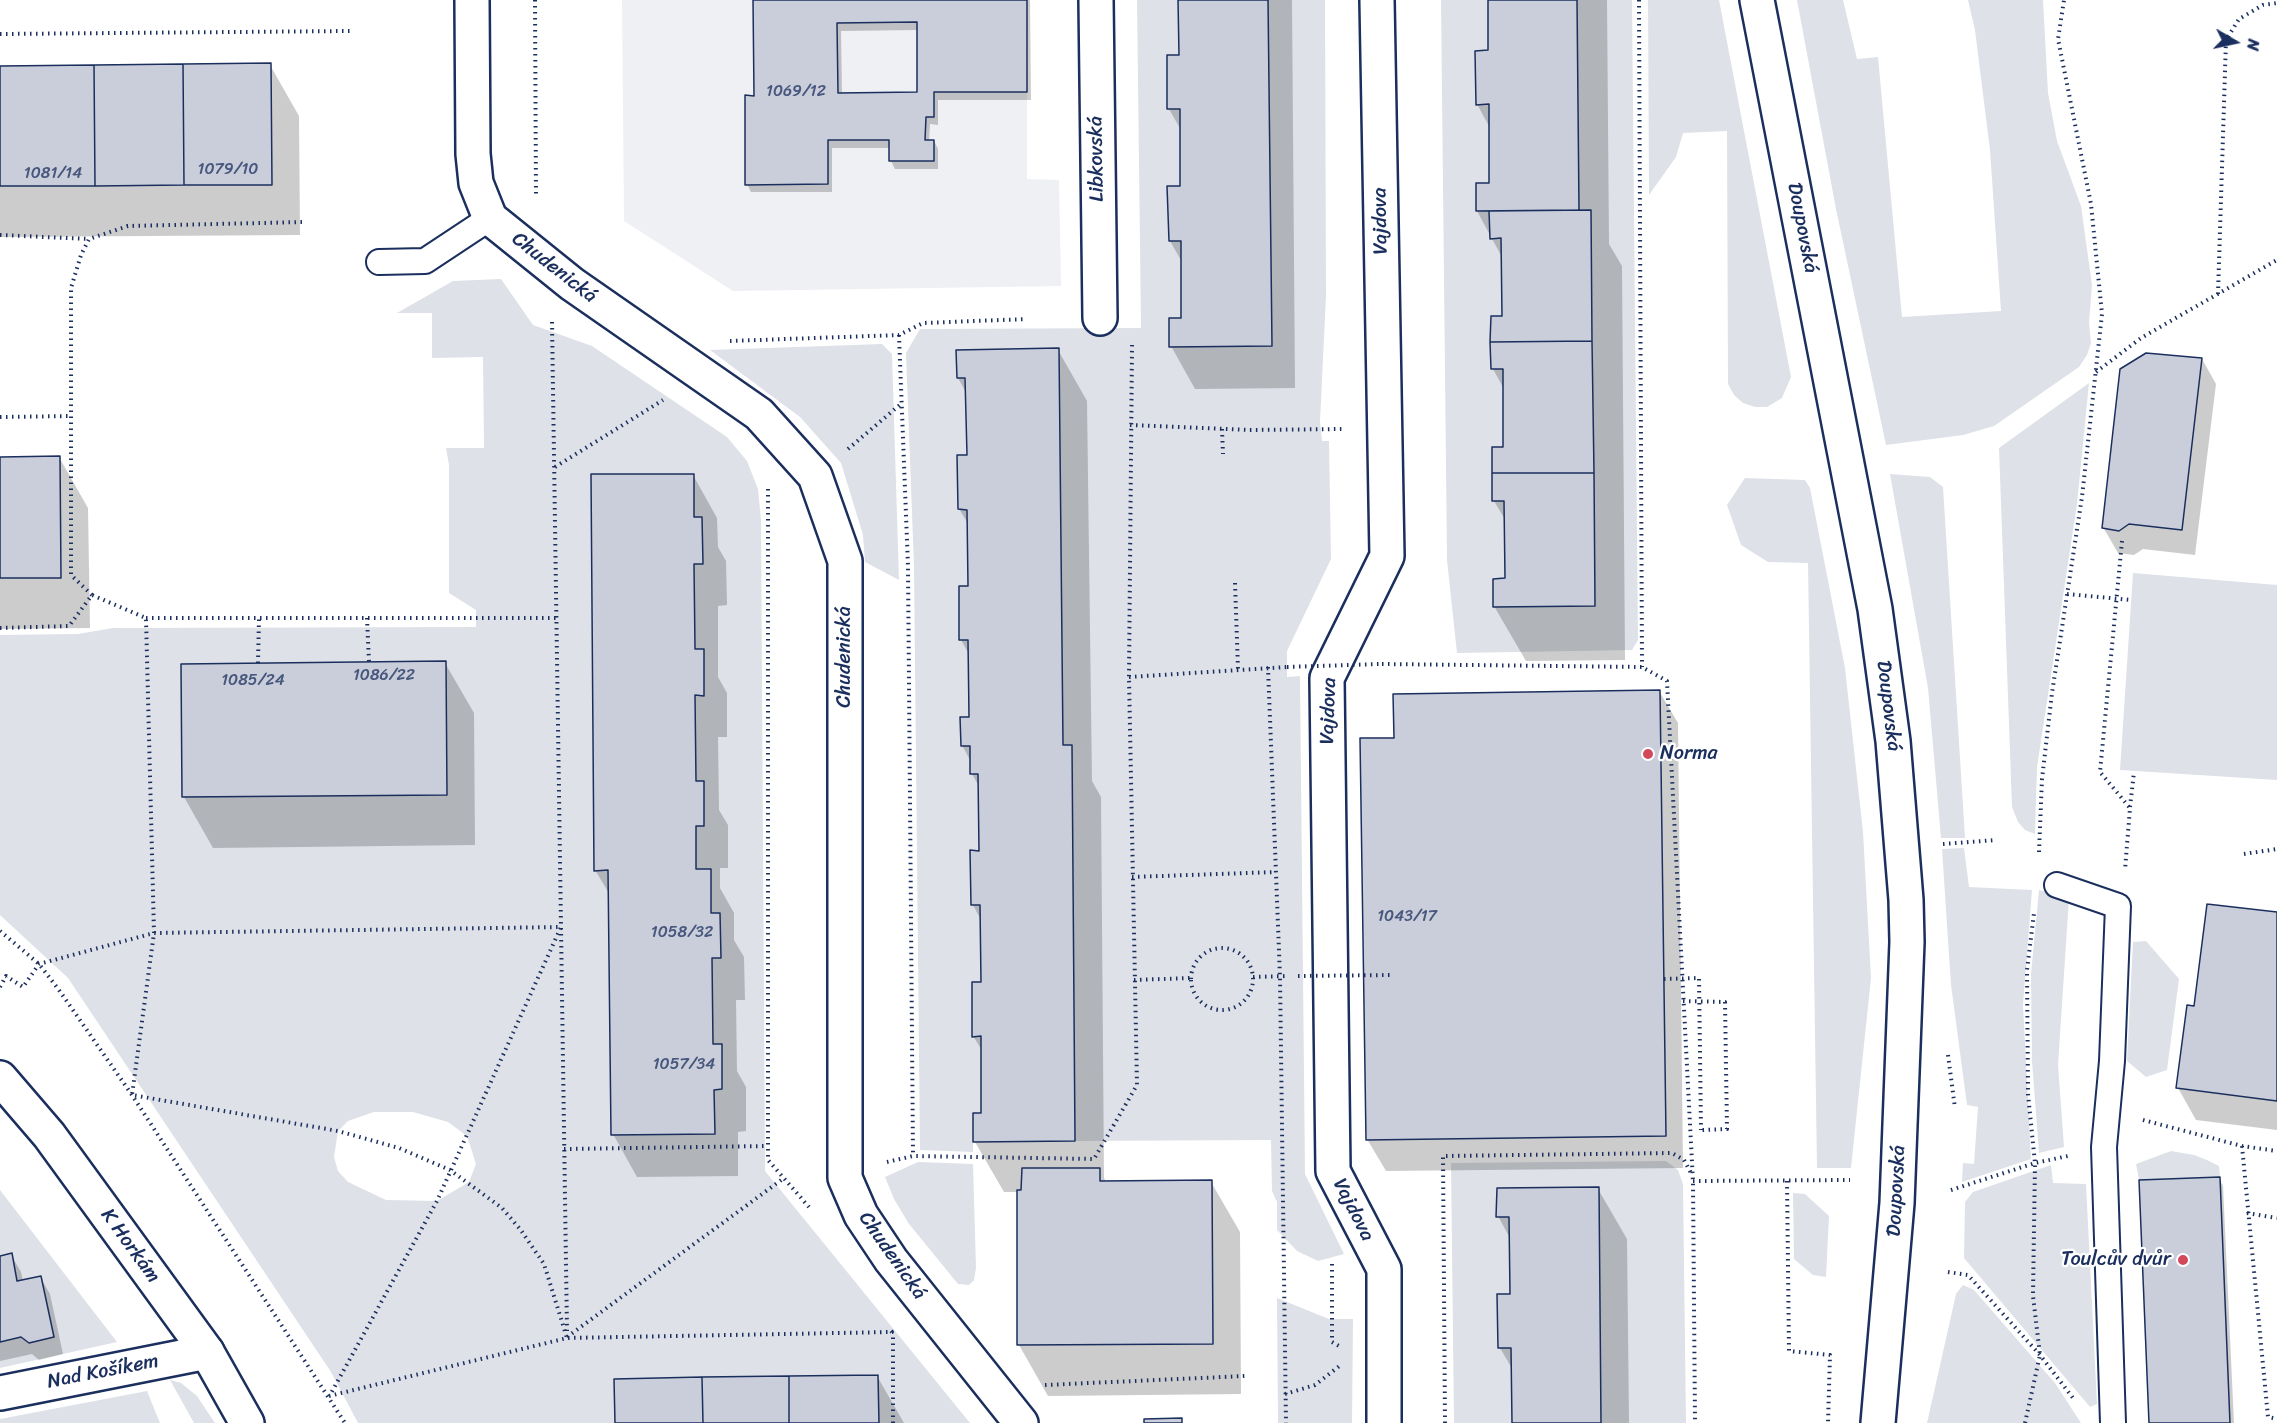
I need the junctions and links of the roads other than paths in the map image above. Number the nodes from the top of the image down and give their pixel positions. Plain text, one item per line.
1 (472, 0) edge
2 (1096, 0) edge
3 (1377, 0) edge
4 (1757, 0) edge
5 (490, 218) junction
6 (379, 262) dead end
7 (1100, 318) dead end
8 (2057, 885) dead end
9 (0, 1078) edge
10 (207, 1352) junction
11 (0, 1393) edge
12 (247, 1423) edge
13 (1021, 1423) edge
14 (1384, 1423) edge
15 (1878, 1423) edge
16 (2114, 1423) edge

1 - 5 street, Chudenická
2 - 7 street, Libkovská
3 - 14 street, Vajdova
4 - 15 street, Doupovská
5 - 6 lane
5 - 13 street, Chudenická
8 - 16 lane
9 - 10 street, K Horkám
10 - 11 street, Nad Košíkem
10 - 12 street, K Horkám

